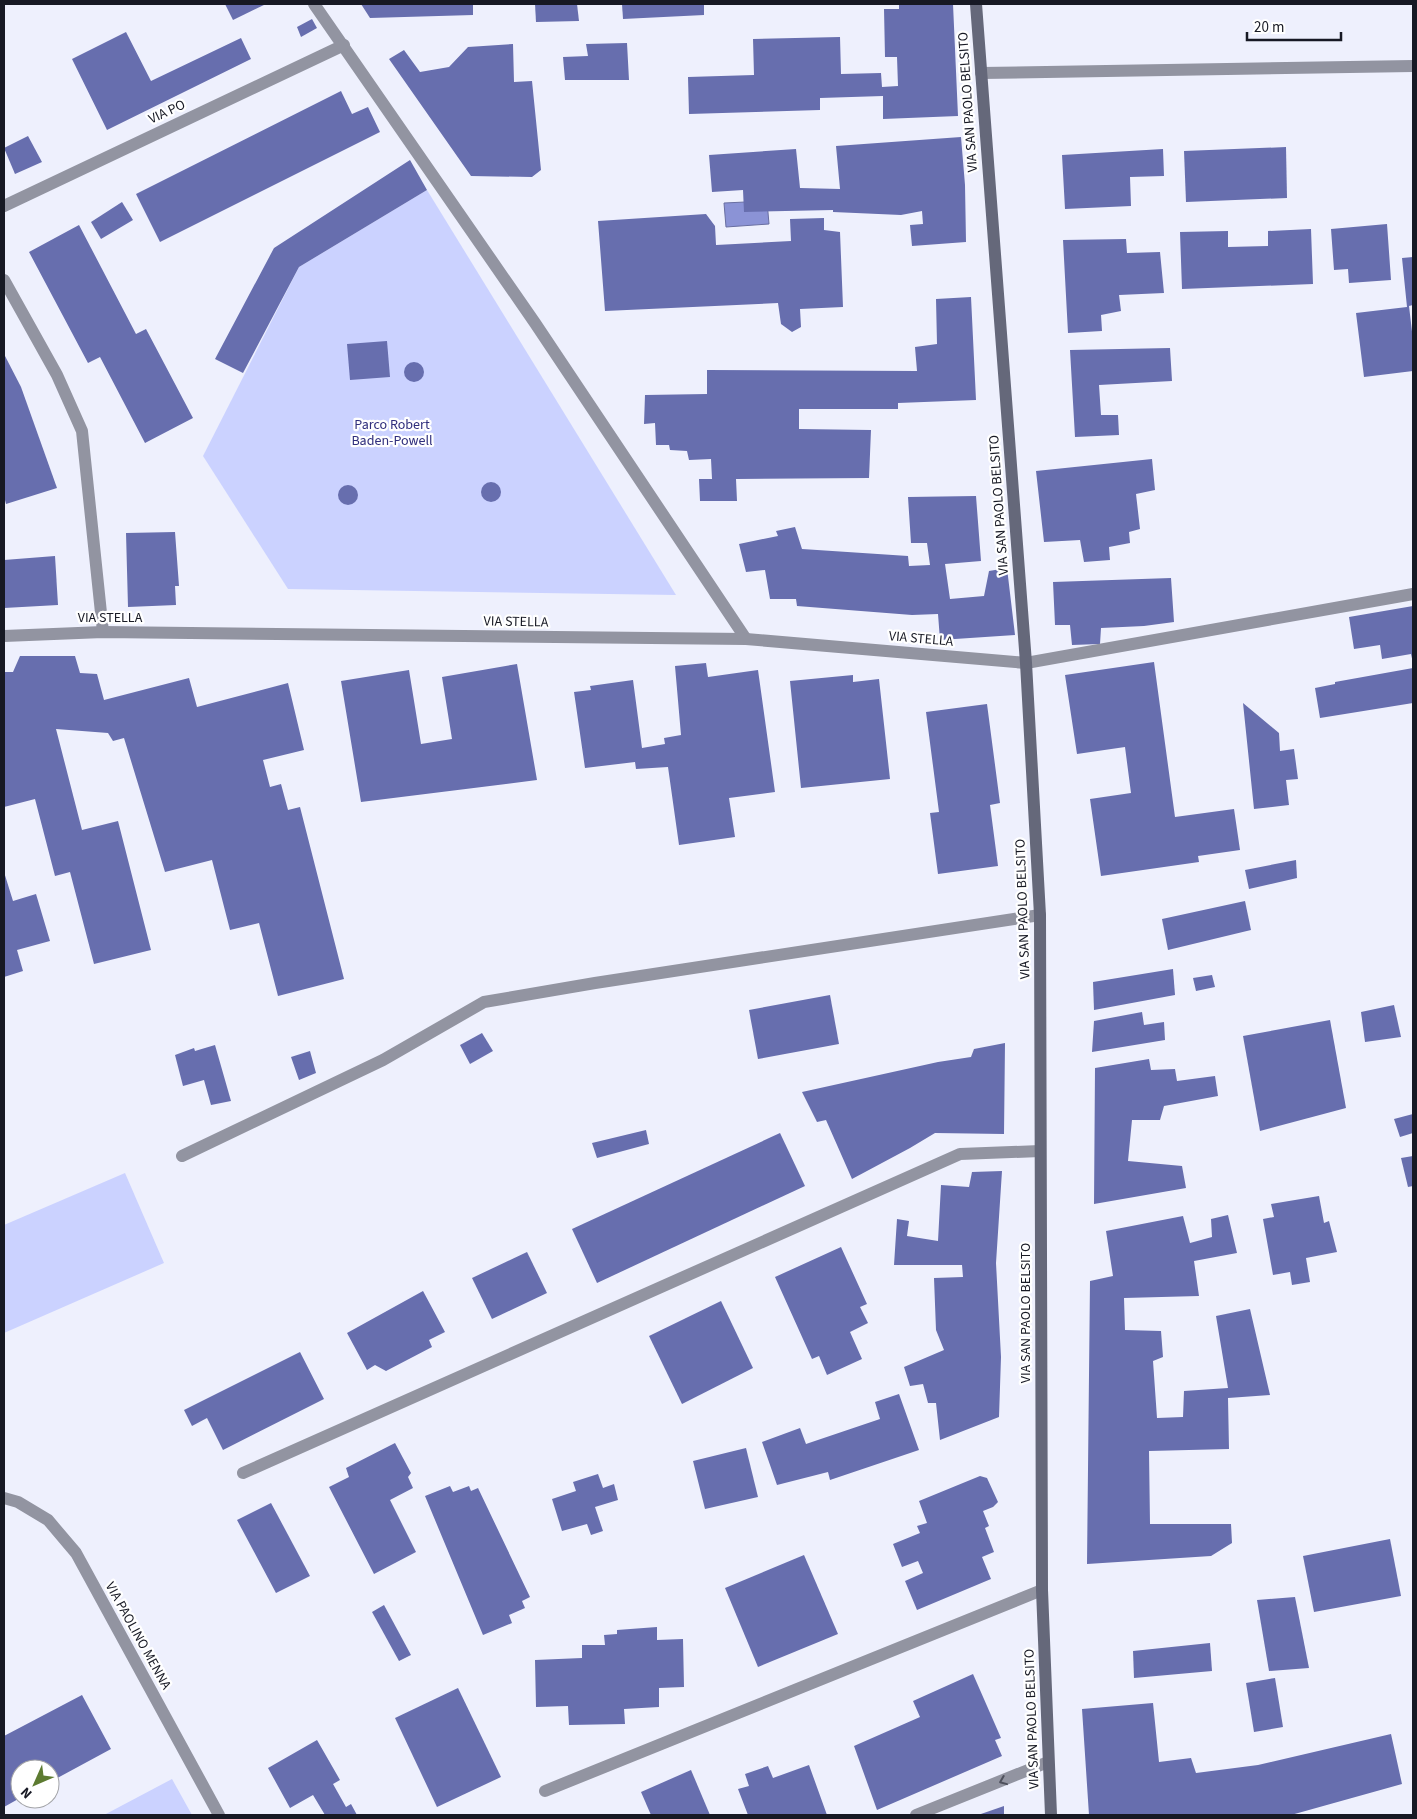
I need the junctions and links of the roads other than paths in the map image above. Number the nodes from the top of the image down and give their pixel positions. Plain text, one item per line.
1 (314, 4) edge
2 (976, 4) edge
3 (344, 45) junction
4 (1413, 66) edge
5 (981, 73) junction
6 (4, 206) edge
7 (4, 280) edge
8 (1413, 594) edge
9 (103, 632) junction
10 (4, 636) edge
11 (746, 639) junction
12 (1026, 663) junction
13 (1040, 915) junction
14 (1040, 1150) junction
15 (182, 1156) dead end
16 (243, 1473) dead end
17 (4, 1498) edge
18 (1042, 1590) junction
19 (1048, 1762) junction
20 (545, 1792) dead end
21 (219, 1815) edge
22 (916, 1815) edge
23 (1050, 1815) edge

1 - 3 street
2 - 5 main road, VIA SAN PAOLO BELSITO
3 - 6 street, VIA PO
3 - 11 street
4 - 5 street
5 - 12 main road, VIA SAN PAOLO BELSITO
7 - 9 street
8 - 12 street, VIA STELLA
9 - 10 street, VIA STELLA
9 - 11 street, VIA STELLA
11 - 12 street, VIA STELLA
12 - 13 main road, VIA SAN PAOLO BELSITO
13 - 14 main road, VIA SAN PAOLO BELSITO
13 - 15 street
14 - 16 street
14 - 18 main road, VIA SAN PAOLO BELSITO
17 - 21 street, VIA PAOLINO MENNA
18 - 19 main road, VIA SAN PAOLO BELSITO
18 - 20 street
19 -> 22 street
19 - 23 main road, VIA SAN PAOLO BELSITO

